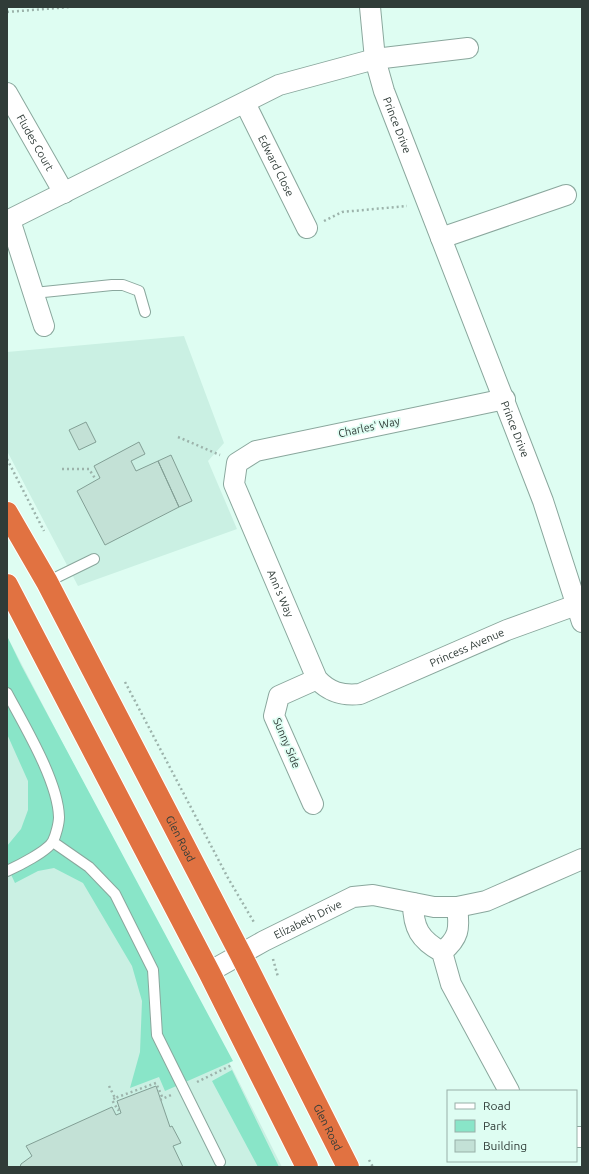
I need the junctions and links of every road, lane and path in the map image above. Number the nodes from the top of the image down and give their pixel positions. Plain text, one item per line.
1 (70, 7) edge
2 (370, 7) edge
3 (7, 12) edge
4 (468, 48) dead end
5 (375, 59) junction
6 (7, 93) edge
7 (246, 103) junction
8 (64, 193) junction
9 (566, 194) dead end
10 (427, 204) junction
11 (9, 220) edge
12 (307, 228) joint
13 (441, 238) junction
14 (34, 293) junction
15 (145, 312) dead end
16 (44, 326) dead end
17 (505, 399) junction
18 (178, 437) dead end
19 (237, 463) junction
20 (62, 469) dead end
21 (96, 480) dead end
22 (7, 513) edge
23 (94, 559) dead end
24 (47, 582) junction
25 (7, 585) edge
26 (579, 613) edge
27 (317, 679) junction
28 (7, 693) edge
29 (360, 694) joint
30 (314, 804) dead end
31 (52, 842) junction
32 (582, 859) edge
33 (7, 871) edge
34 (413, 904) junction
35 (457, 908) junction
36 (442, 952) junction
37 (241, 954) junction
38 (209, 972) junction
39 (238, 1062) dead end
40 (110, 1086) dead end
41 (182, 1090) junction
42 (508, 1090) edge
43 (115, 1098) junction
44 (120, 1110) dead end
45 (220, 1162) dead end
46 (307, 1167) edge
47 (348, 1167) edge

1 - 3 path
2 - 5 street, Prince Drive
4 - 5 street
5 - 7 street
5 - 10 street, Prince Drive
6 - 8 street, Fludes Court
7 - 8 street
7 - 12 street, Edward Close
8 - 11 street
9 - 13 street
10 - 12 path
10 - 13 street, Prince Drive
11 - 14 street
13 - 17 street, Prince Drive
14 - 15 lane
14 - 16 street
17 - 19 street, Charles' Way
17 - 26 street, Prince Drive
18 - 19 path
19 - 27 street, Ann's Way
20 - 21 path
22 - 24 highway, Glen Road
23 - 24 lane
24 - 37 highway, Glen Road
25 - 38 highway
26 - 29 street, Princess Avenue
27 - 29 street, Ann's Way
27 - 30 street, Sunny Side
28 - 31 lane
31 - 33 lane
31 - 41 lane
32 - 35 street, Elizabeth Drive
34 - 35 street, Elizabeth Drive
34 - 36 street
34 - 37 street, Elizabeth Drive
35 - 36 street
36 - 42 street
37 - 38 street, Elizabeth Drive
37 - 47 highway, Glen Road
38 - 46 highway
39 - 41 path
40 - 43 path
41 - 43 path
41 - 45 lane
43 - 44 path

